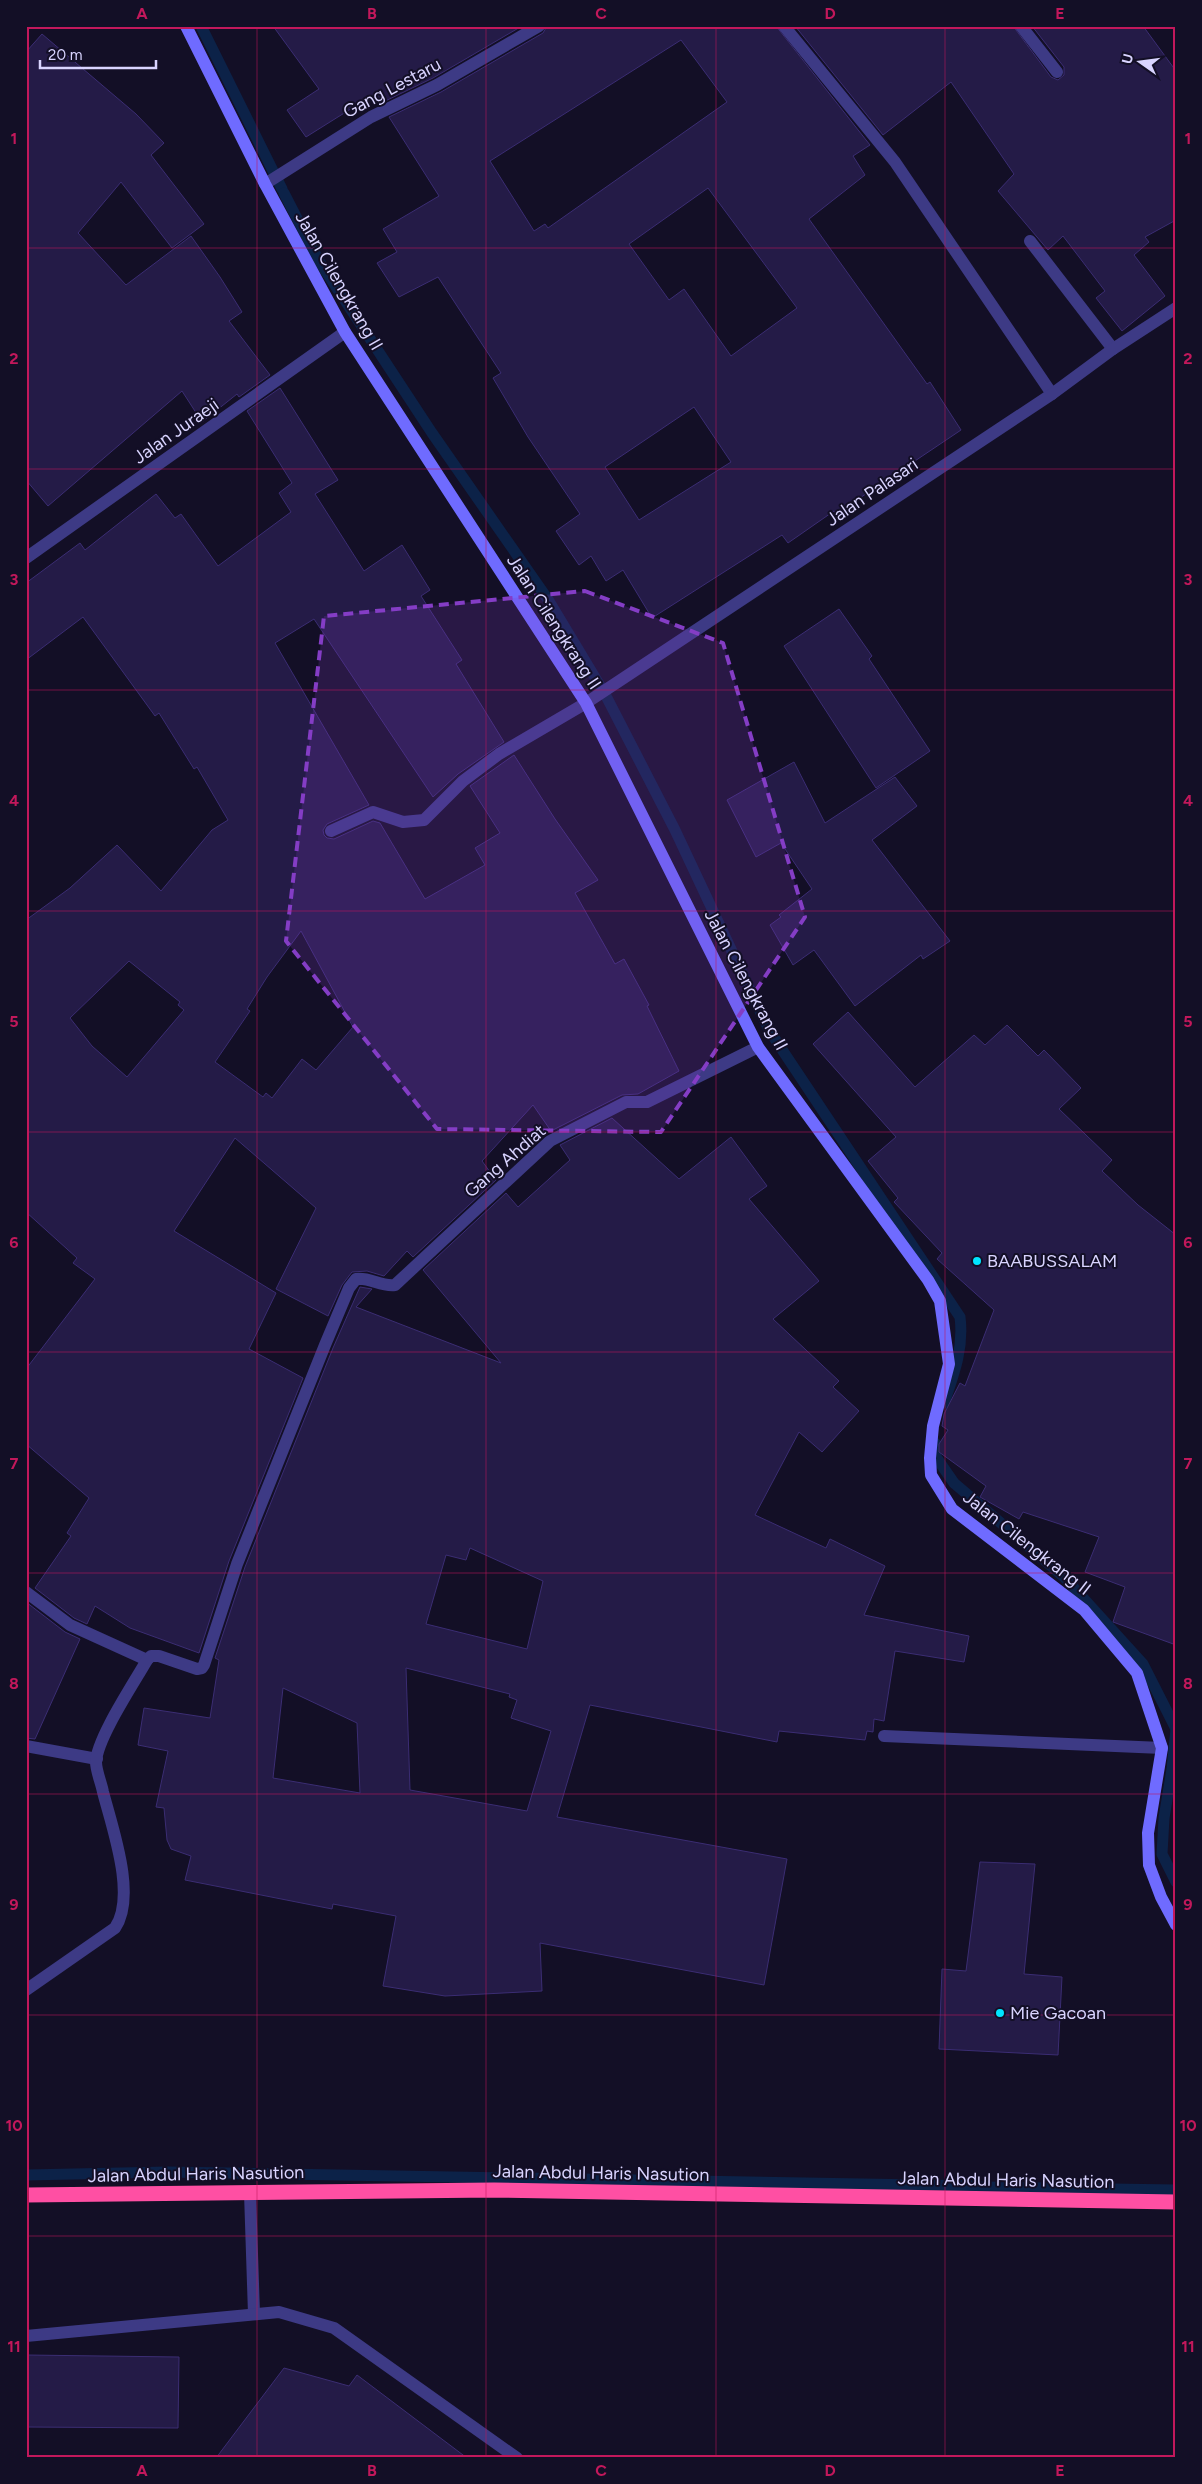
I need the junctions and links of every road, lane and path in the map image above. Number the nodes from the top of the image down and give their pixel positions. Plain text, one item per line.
1 (186, 26) edge
2 (539, 26) edge
3 (784, 26) edge
4 (1021, 26) edge
5 (1057, 72) dead end
6 (265, 184) junction
7 (1030, 241) dead end
8 (1176, 308) edge
9 (345, 332) junction
10 (1113, 349) junction
11 (1052, 394) junction
12 (26, 558) edge
13 (586, 703) junction
14 (331, 831) dead end
15 (758, 1047) junction
16 (26, 1592) edge
17 (146, 1660) junction
18 (884, 1736) dead end
19 (26, 1746) edge
20 (1162, 1748) junction
21 (96, 1759) junction
22 (1176, 1925) edge
23 (26, 1990) edge
24 (250, 2192) junction
25 (26, 2195) edge
26 (1176, 2202) edge
27 (254, 2314) junction
28 (26, 2336) edge
29 (517, 2458) edge

1 - 6 street, Jalan Cilengkrang II
2 - 6 street, Gang Lestaru
3 - 11 street
4 - 5 street
6 - 9 street, Jalan Cilengkrang II
7 - 10 street
8 - 10 street, Jalan Palasari
9 - 12 street, Jalan Juraeji
9 - 13 street, Jalan Cilengkrang II
10 - 11 street, Jalan Palasari
11 - 13 street, Jalan Palasari
13 - 14 street, Jalan Palasari
13 - 15 street, Jalan Cilengkrang II
15 - 17 street, Gang Ahdiat
15 - 20 street, Jalan Cilengkrang II
16 - 17 street
17 - 21 street
18 - 20 street
19 - 21 street
20 - 22 street, Jalan Cilengkrang II
21 - 23 street
24 - 25 highway, Jalan Abdul Haris Nasution
24 - 26 highway, Jalan Abdul Haris Nasution
24 - 27 street
27 - 28 street
27 - 29 street

